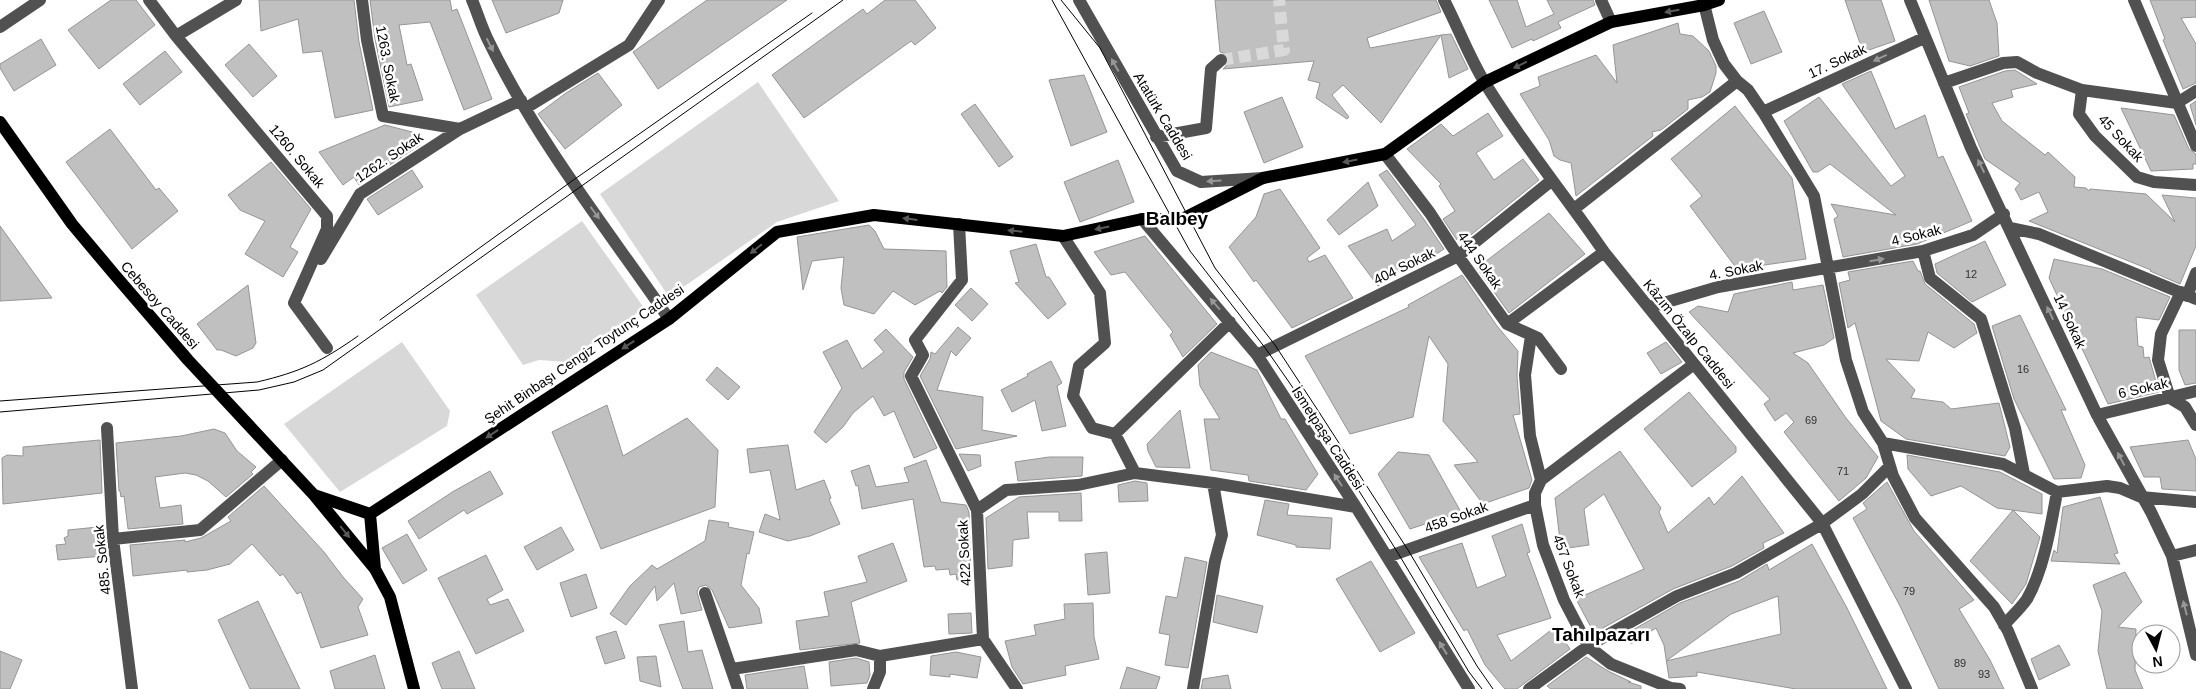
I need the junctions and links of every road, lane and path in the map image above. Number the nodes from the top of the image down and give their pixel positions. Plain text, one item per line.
1 (40, 0) edge
2 (149, 0) edge
3 (236, 0) edge
4 (362, 0) edge
5 (472, 0) edge
6 (659, 0) edge
7 (1079, 0) edge
8 (1444, 0) edge
9 (1601, 0) edge
10 (1719, 0) edge
11 (1910, 0) edge
12 (2134, 0) edge
13 (1703, 2) edge
14 (1610, 22) junction
15 (0, 28) edge
16 (176, 36) junction
17 (1924, 38) junction
18 (1220, 60) dead end
19 (1737, 81) junction
20 (1484, 82) junction
21 (1944, 83) junction
22 (2082, 90) junction
23 (2196, 91) edge
24 (2177, 103) junction
25 (523, 104) junction
26 (1763, 112) junction
27 (0, 122) edge
28 (460, 128) junction
29 (1156, 137) junction
30 (2196, 146) edge
31 (1385, 154) junction
32 (1263, 178) junction
33 (1551, 181) junction
34 (2196, 185) edge
35 (1574, 209) junction
36 (2004, 214) junction
37 (1142, 219) junction
38 (959, 224) junction
39 (2010, 228) junction
40 (1063, 236) junction
41 (1604, 252) junction
42 (1923, 252) junction
43 (1458, 256) junction
44 (1829, 268) junction
45 (2196, 273) edge
46 (2188, 296) edge
47 (294, 303) junction
48 (1650, 307) junction
49 (669, 319) junction
50 (1230, 322) junction
51 (1507, 324) junction
52 (1531, 336) junction
53 (327, 348) dead end
54 (1256, 355) junction
55 (1694, 364) junction
56 (1561, 369) dead end
57 (2196, 390) edge
58 (2170, 398) junction
59 (2097, 415) junction
60 (2196, 425) edge
61 (106, 428) dead end
62 (1116, 434) junction
63 (1882, 443) junction
64 (282, 460) junction
65 (1890, 466) junction
66 (1135, 472) junction
67 (2024, 474) junction
68 (1541, 480) junction
69 (1214, 483) junction
70 (2057, 492) junction
71 (314, 494) junction
72 (2141, 497) junction
73 (1535, 499) junction
74 (2196, 502) edge
75 (1356, 508) junction
76 (977, 510) junction
77 (370, 514) junction
78 (1822, 523) junction
79 (113, 539) junction
80 (2196, 550) edge
81 (2172, 556) junction
82 (1387, 557) junction
83 (375, 569) junction
84 (705, 593) dead end
85 (2004, 625) junction
86 (983, 640) junction
87 (1588, 646) junction
88 (2196, 655) edge
89 (880, 656) junction
90 (732, 669) junction
91 (132, 689) edge
92 (414, 689) edge
93 (738, 689) edge
94 (872, 689) edge
95 (1017, 689) edge
96 (1193, 689) edge
97 (1469, 689) edge
98 (1529, 689) edge
99 (1680, 689) edge
100 (1906, 689) edge
101 (2032, 689) edge

1 - 15 street
2 - 16 street, 1260. Sokak
3 - 16 street
4 - 28 street, 1263. Sokak
5 -> 25 street
6 - 25 street, 1262. Sokak
29 -> 7 street, Atatürk Caddesi
8 - 20 street, Kâzım Özalp Caddesi
9 - 14 street
10 - 13 main road, Şehit Binbaşı Cengiz Toytunç Caddesi
11 - 17 street, 14 Sokak
12 - 24 street
13 -> 14 main road, Şehit Binbaşı Cengiz Toytunç Caddesi
13 - 19 street
14 -> 20 main road, Şehit Binbaşı Cengiz Toytunç Caddesi
16 - 47 street, 1260. Sokak
17 - 21 street, 14 Sokak
17 -> 26 street, 17. Sokak
18 - 29 street
19 - 26 street
19 - 35 street
20 - 31 main road, Şehit Binbaşı Cengiz Toytunç Caddesi
20 - 33 street, Kâzım Özalp Caddesi
21 - 22 street
36 -> 21 street, 14 Sokak
22 - 24 street
22 - 34 street, 45 Sokak
23 - 24 street
24 - 30 street
25 - 28 street, 1262. Sokak
25 -> 49 street
26 - 44 street
27 - 64 main road, Cebesoy Caddesi
28 - 47 street, 1262. Sokak
32 -> 29 street, Atatürk Caddesi
31 -> 32 main road, Şehit Binbaşı Cengiz Toytunç Caddesi
31 - 43 street, 444 Sokak
32 - 37 main road, Şehit Binbaşı Cengiz Toytunç Caddesi
33 - 35 street, Kâzım Özalp Caddesi
33 - 43 street, 404 Sokak
35 - 41 street, Kâzım Özalp Caddesi
36 - 39 street, 14 Sokak
36 - 42 street, 4 Sokak
37 -> 40 main road, Şehit Binbaşı Cengiz Toytunç Caddesi
50 -> 37 street, İsmetpaşa Caddesi
40 -> 38 main road, Şehit Binbaşı Cengiz Toytunç Caddesi
38 -> 49 main road, Şehit Binbaşı Cengiz Toytunç Caddesi
38 - 76 street
39 - 46 street
59 -> 39 street, 14 Sokak
40 - 62 street
41 - 48 street, Kâzım Özalp Caddesi
41 - 51 street
44 -> 42 street, 4 Sokak
42 - 67 street
43 - 51 street, 444 Sokak
43 - 54 street, 404 Sokak
44 - 48 street, 4. Sokak
44 - 63 street
45 - 46 street
46 - 58 street
47 - 53 street
48 - 55 street, Kâzım Özalp Caddesi
49 -> 77 main road, Şehit Binbaşı Cengiz Toytunç Caddesi
50 - 54 street, İsmetpaşa Caddesi
50 - 62 street
51 - 52 street, 444 Sokak
52 - 56 street, 444 Sokak
52 - 68 street
75 -> 54 street, İsmetpaşa Caddesi
55 - 68 street
55 - 78 street, Kâzım Özalp Caddesi
57 - 58 street, 6 Sokak
58 - 59 street, 6 Sokak
58 - 60 street
72 -> 59 street, 14 Sokak
61 - 79 street, 485. Sokak
62 - 66 street
63 - 65 street
63 - 67 street
64 - 71 main road, Cebesoy Caddesi
64 - 79 street
65 - 78 street
65 - 85 street
66 - 69 street, 422 Sokak
66 - 76 street, 422 Sokak
67 - 70 street
68 - 73 street
69 - 75 street, 422 Sokak
69 - 96 street
70 - 72 street
70 - 85 street
71 - 77 main road
71 -> 83 main road, Cebesoy Caddesi
72 - 74 street
72 - 81 street, 14 Sokak
73 - 82 street, 458 Sokak
73 - 87 street, 457 Sokak
75 - 82 street, İsmetpaşa Caddesi
76 - 86 street, 422 Sokak
77 - 83 main road
78 - 87 street
78 - 100 street, Kâzım Özalp Caddesi
79 - 91 street, 485. Sokak
80 - 81 street
88 -> 81 street, 14 Sokak
97 -> 82 street, İsmetpaşa Caddesi
83 - 92 main road
84 - 90 street
85 - 101 street
86 - 89 street
86 - 95 street
87 - 98 street
87 - 99 street
89 - 90 street
89 - 94 street
90 - 93 street

